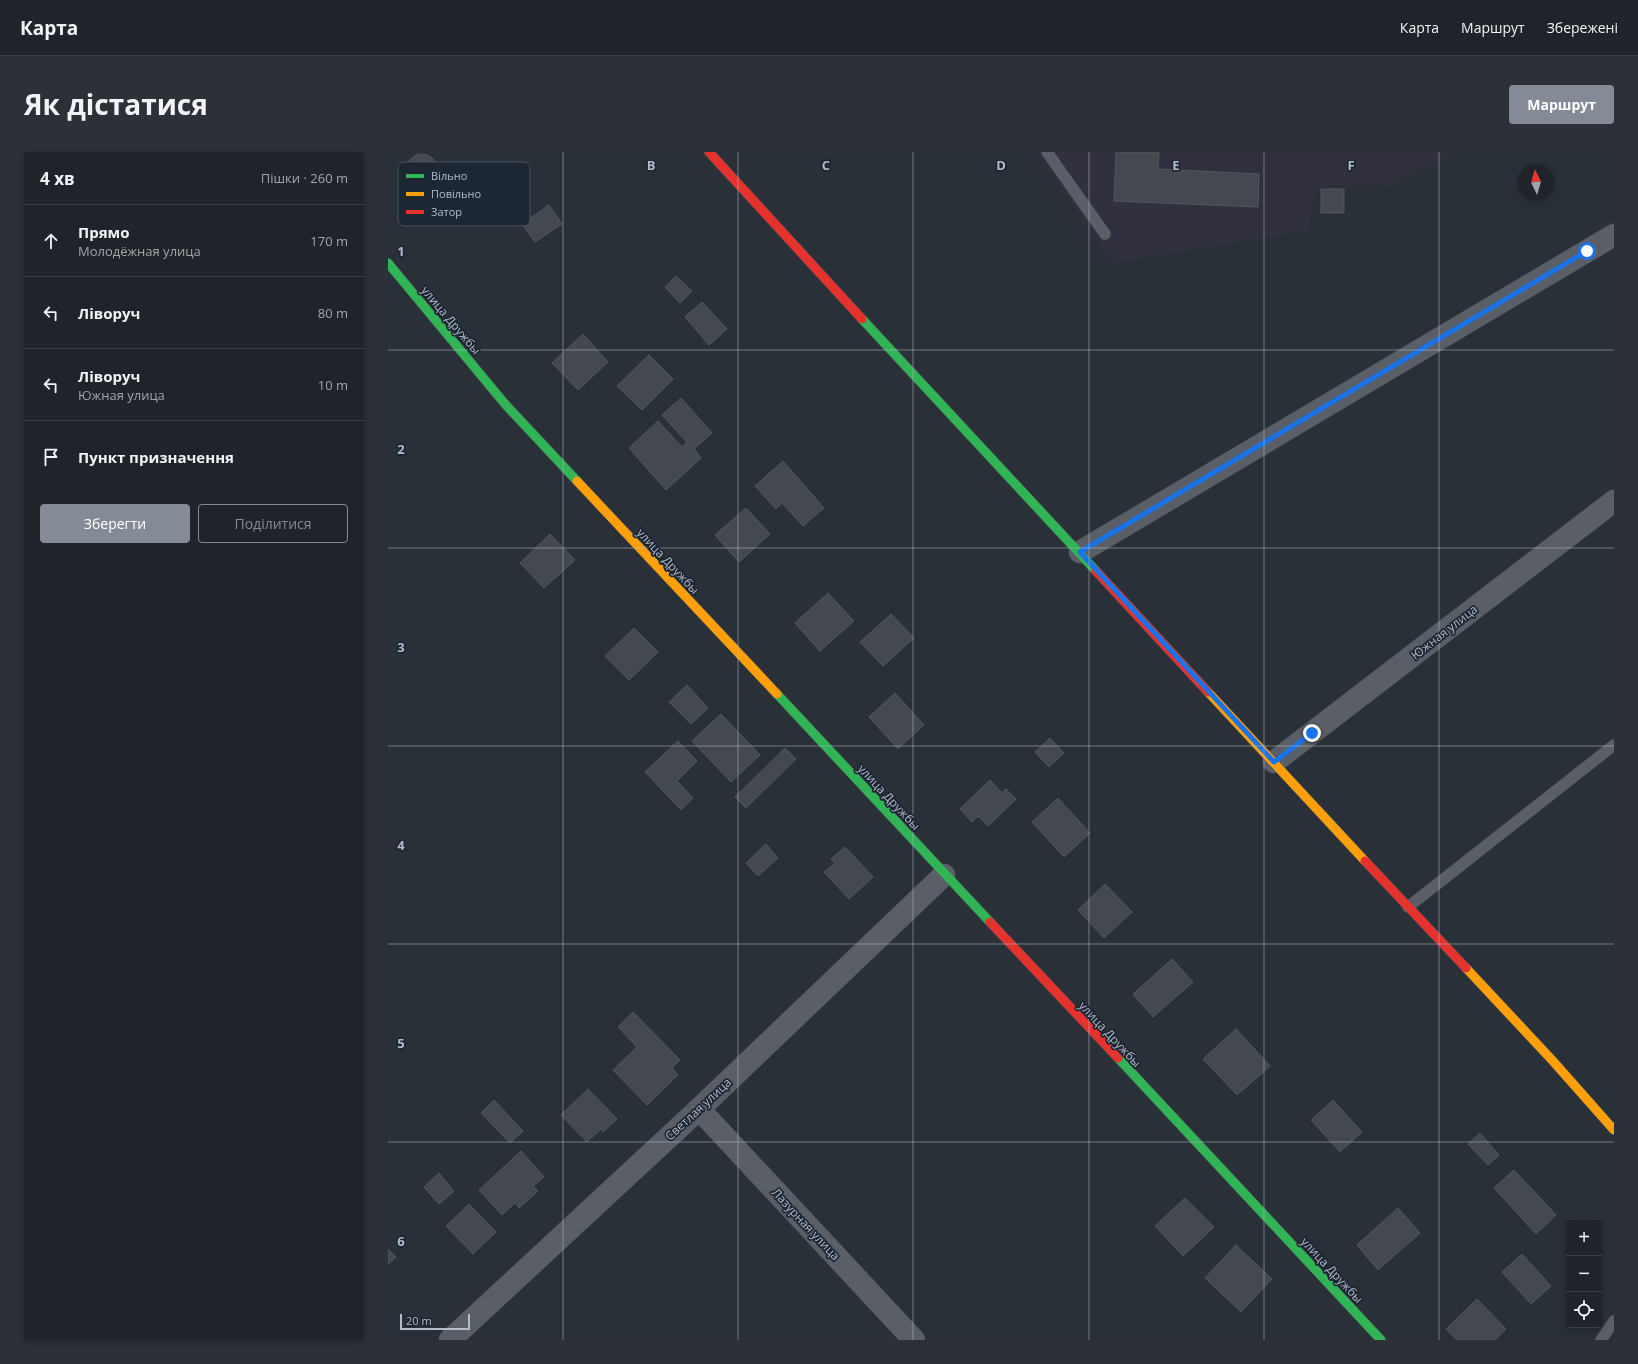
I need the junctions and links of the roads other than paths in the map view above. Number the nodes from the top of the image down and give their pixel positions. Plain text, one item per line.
1 (709, 152) edge
2 (1047, 152) edge
3 (1105, 234) dead end
4 (1614, 235) edge
5 (388, 263) edge
6 (1614, 501) edge
7 (1080, 552) junction
8 (1614, 745) edge
9 (1274, 762) junction
10 (944, 874) junction
11 (1408, 907) junction
12 (699, 1109) junction
13 (1614, 1130) edge
14 (1614, 1320) edge
15 (450, 1340) edge
16 (914, 1340) edge
17 (1381, 1340) edge
18 (1601, 1340) edge

1 - 7 street
2 - 3 lane
4 - 7 street
5 - 10 street, улица Дружбы
6 - 9 street, Южная улица
7 - 9 street
8 - 11 lane
9 - 11 street
10 - 12 street, Светлая улица
10 - 17 street, улица Дружбы
11 - 13 street
12 - 15 street, Светлая улица
12 - 16 street, Лазурная улица
14 - 18 lane

